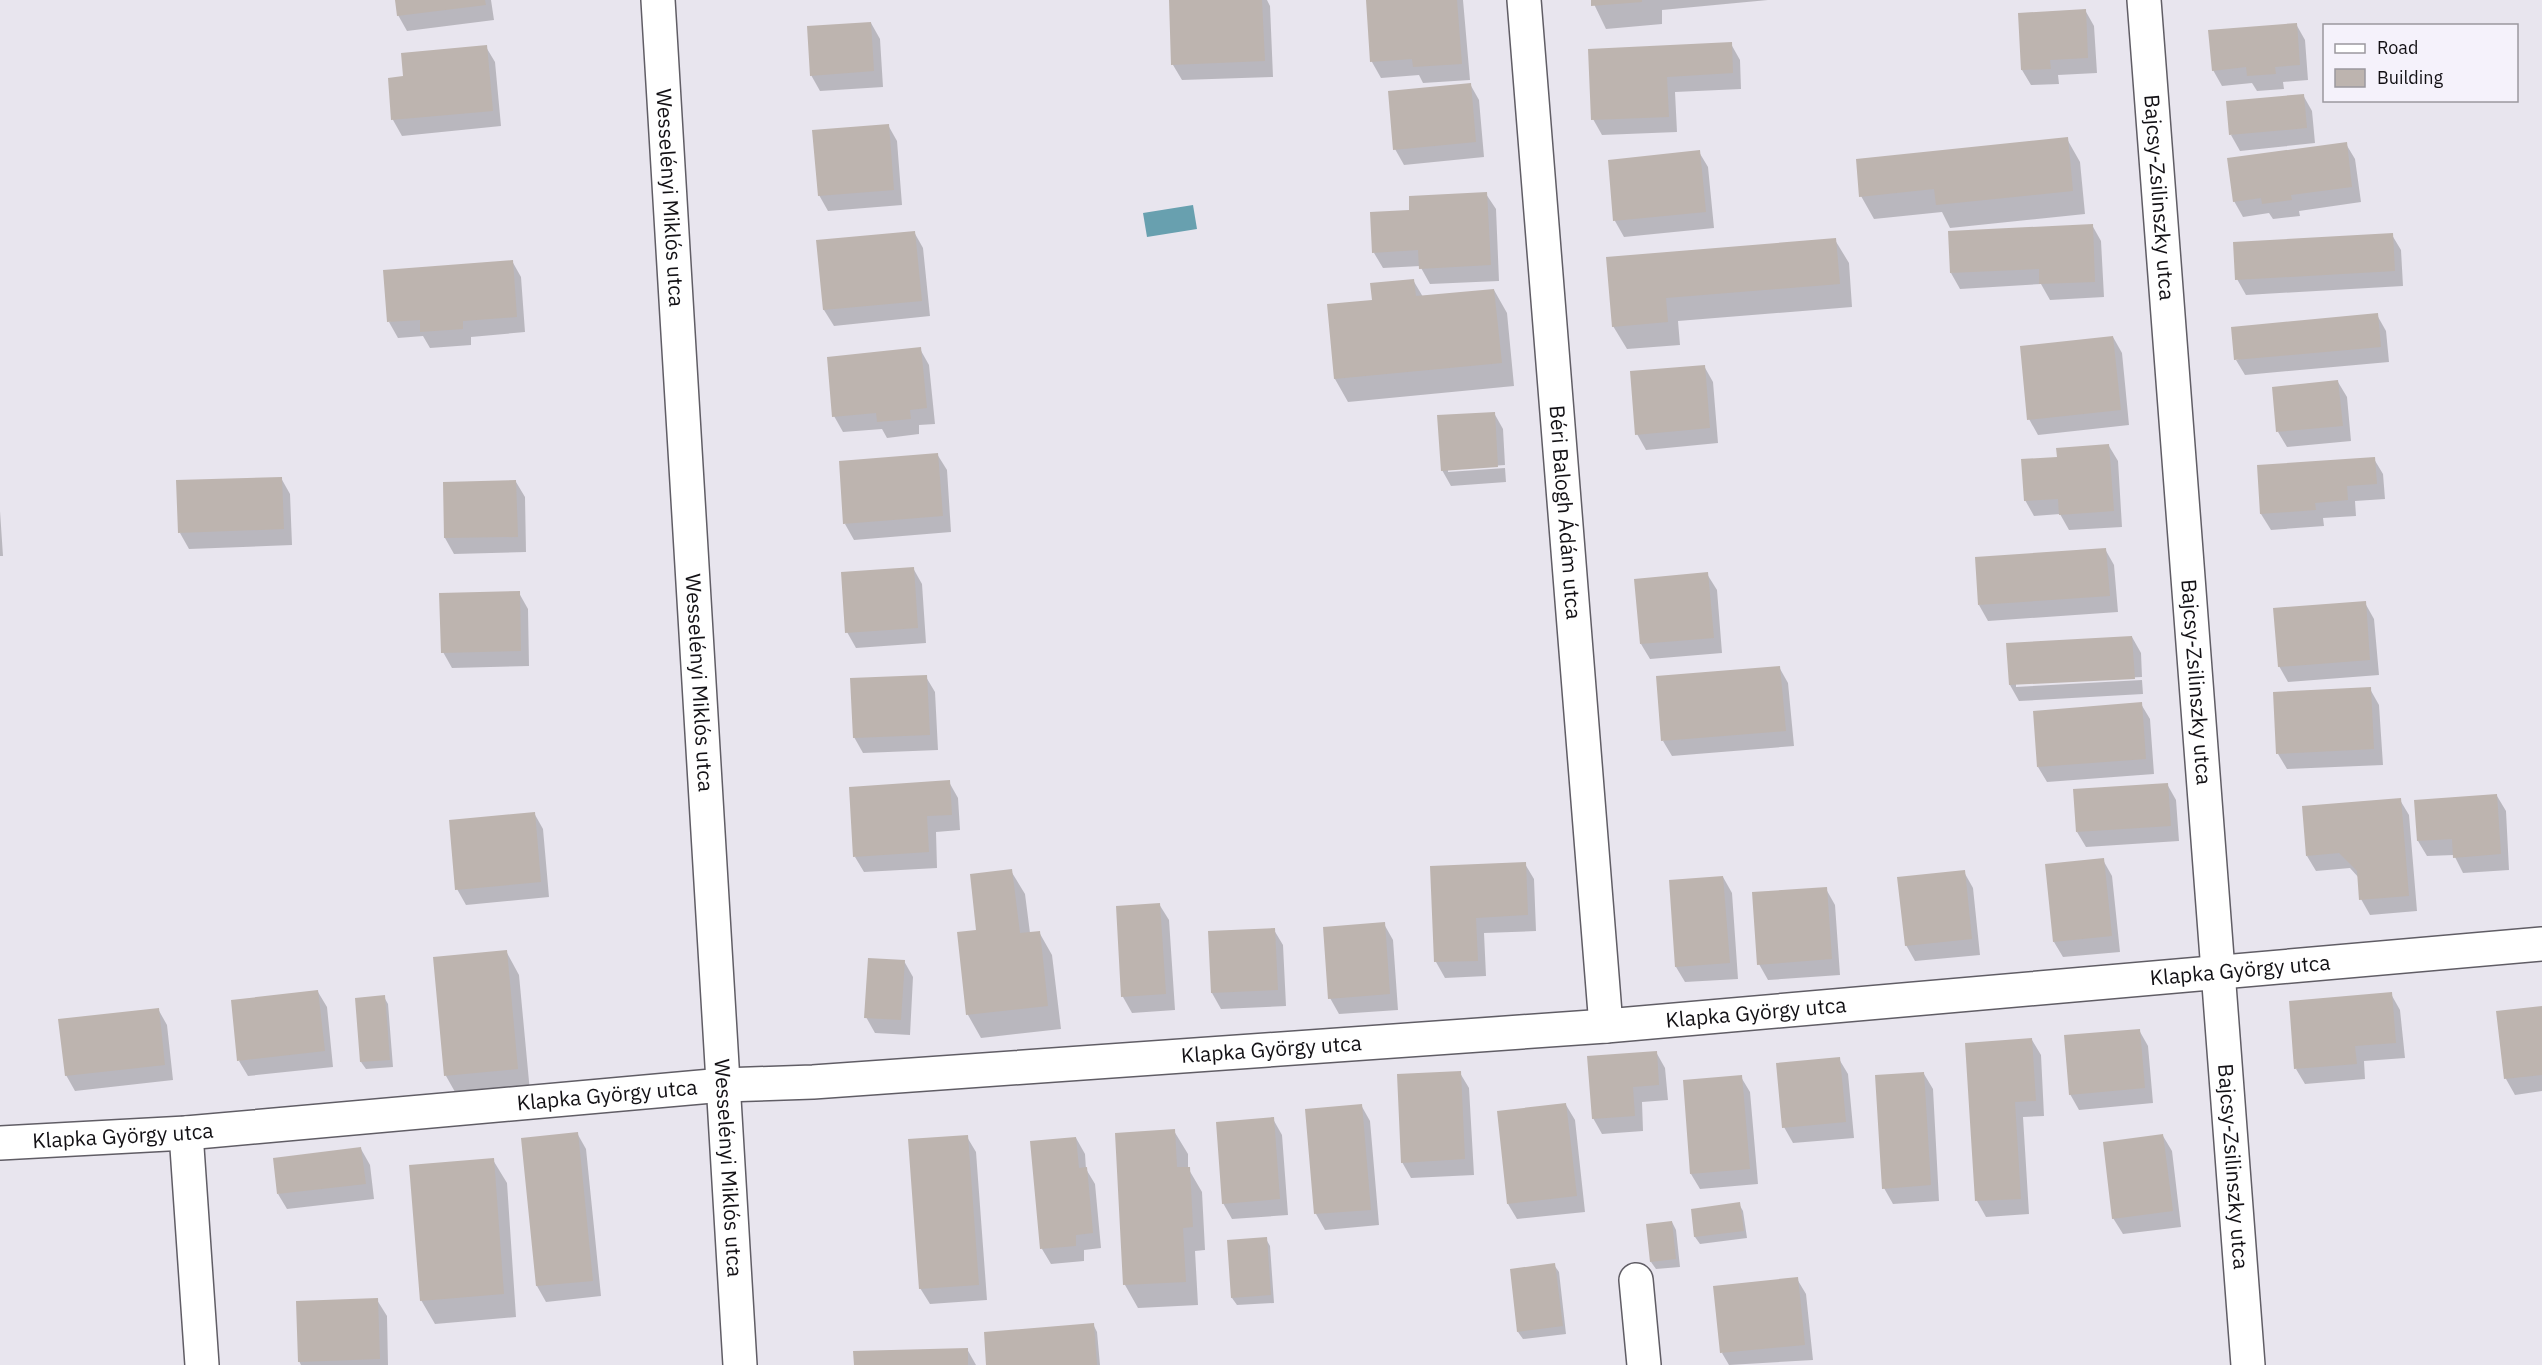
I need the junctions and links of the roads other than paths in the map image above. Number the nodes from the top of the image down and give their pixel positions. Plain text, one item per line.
1 (658, 0) edge
2 (1524, 0) edge
3 (2144, 0) edge
4 (2542, 944) edge
5 (2219, 974) junction
6 (1606, 1026) junction
7 (723, 1085) junction
8 (186, 1133) junction
9 (0, 1143) edge
10 (1636, 1280) dead end
11 (202, 1365) edge
12 (740, 1365) edge
13 (1644, 1365) edge
14 (2248, 1365) edge

1 - 7 street, Wesselényi Miklós utca
2 - 6 street, Béri Balogh Ádám utca
3 - 5 street, Bajcsy-Zsilinszky utca
4 - 5 street, Klapka György utca
5 - 6 street, Klapka György utca
5 - 14 street, Bajcsy-Zsilinszky utca
6 - 7 street, Klapka György utca
7 - 8 street, Klapka György utca
7 - 12 street, Wesselényi Miklós utca
8 - 9 street, Klapka György utca
8 - 11 street
10 - 13 street

